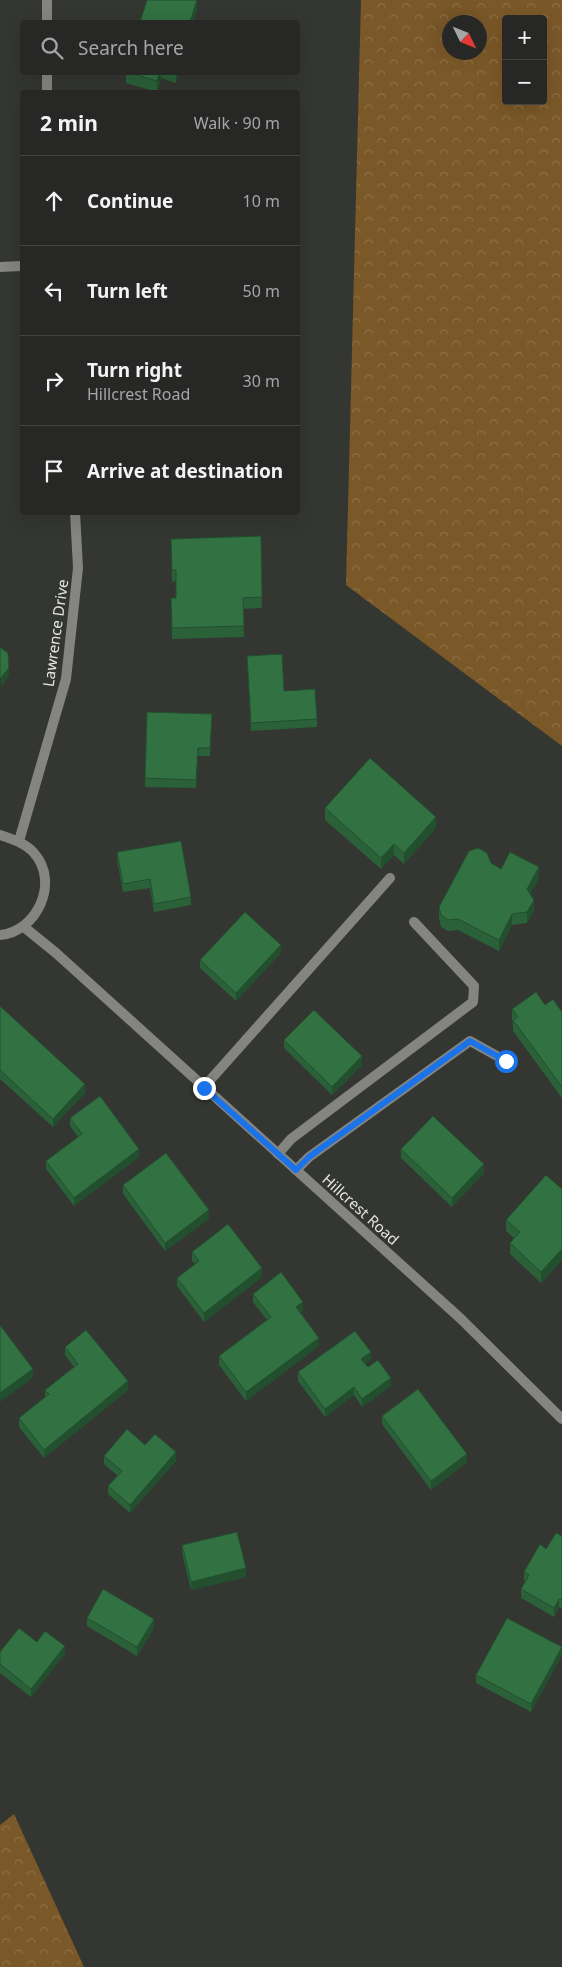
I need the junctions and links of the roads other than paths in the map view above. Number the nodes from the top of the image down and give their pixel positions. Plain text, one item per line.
1 (47, 0) edge
2 (47, 20) edge
3 (47, 75) edge
4 (47, 90) edge
5 (20, 266) edge
6 (0, 268) edge
7 (75, 515) edge
8 (0, 835) edge
9 (19, 841) junction
10 (390, 878) dead end
11 (414, 922) dead end
12 (24, 927) junction
13 (0, 935) edge
14 (506, 1061) dead end
15 (204, 1088) junction
16 (278, 1154) junction
17 (296, 1170) junction
18 (562, 1419) edge

1 - 2 street
3 - 4 street
5 - 6 street
7 - 9 street, Lawrence Drive
8 - 9 street
9 - 12 street
10 - 15 street
11 - 16 street
12 - 13 street
12 - 15 street, Hillcrest Road
14 - 17 street
15 - 16 street, Hillcrest Road
16 - 17 street, Hillcrest Road
17 - 18 street, Hillcrest Road

